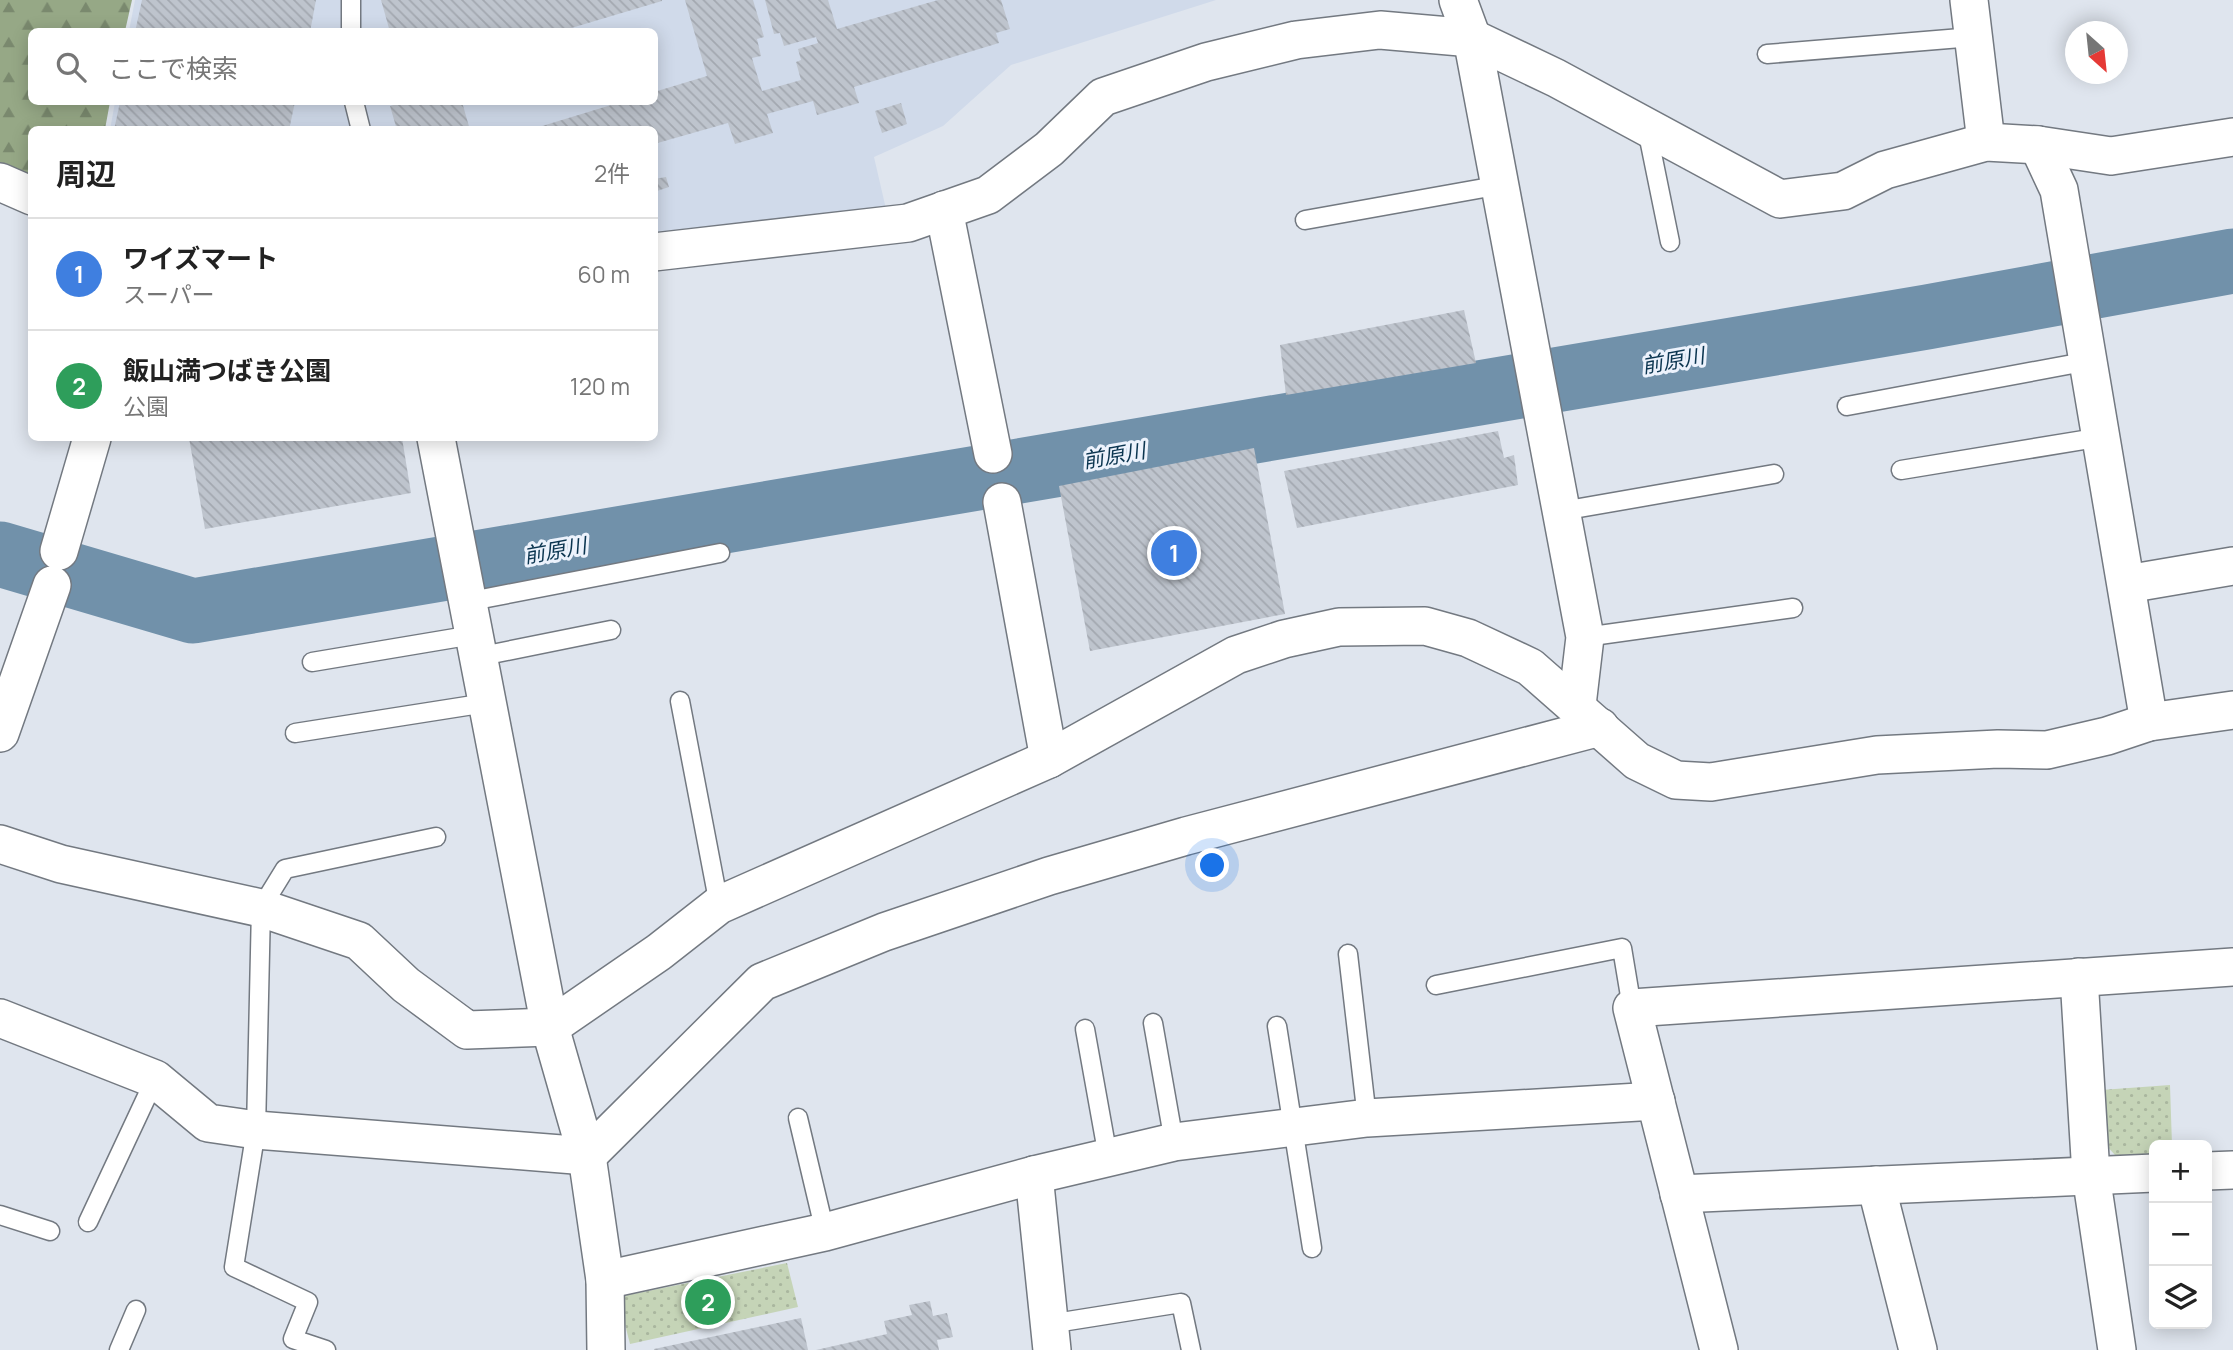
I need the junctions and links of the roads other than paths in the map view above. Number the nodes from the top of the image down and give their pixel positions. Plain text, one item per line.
1 (351, 0) edge
2 (1458, 0) edge
3 (1969, 0) edge
4 (351, 28) edge
5 (1973, 37) junction
6 (1472, 38) junction
7 (1767, 54) dead end
8 (355, 105) edge
9 (360, 126) edge
10 (1647, 129) junction
11 (2233, 137) edge
12 (1986, 142) junction
13 (2038, 145) junction
14 (0, 182) edge
15 (1501, 185) junction
16 (28, 194) edge
17 (944, 210) junction
18 (1305, 220) dead end
19 (1670, 242) dead end
20 (658, 252) edge
21 (2089, 361) junction
22 (1847, 406) dead end
23 (2102, 437) junction
24 (91, 441) edge
25 (437, 441) edge
26 (993, 454) dead end
27 (1901, 470) dead end
28 (1774, 474) dead end
29 (1002, 502) dead end
30 (1562, 511) junction
31 (720, 553) dead end
32 (2233, 566) edge
33 (2127, 584) junction
34 (467, 607) junction
35 (1793, 608) dead end
36 (611, 630) dead end
37 (1585, 637) junction
38 (312, 662) dead end
39 (680, 701) dead end
40 (486, 703) junction
41 (2233, 710) edge
42 (1588, 716) junction
43 (2149, 722) junction
44 (0, 733) edge
45 (295, 733) dead end
46 (1049, 759) junction
47 (436, 837) dead end
48 (0, 844) edge
49 (719, 905) junction
50 (261, 908) junction
51 (1348, 954) dead end
52 (2233, 967) edge
53 (2080, 977) junction
54 (1436, 985) dead end
55 (1632, 1008) junction
56 (0, 1018) edge
57 (1153, 1023) dead end
58 (1277, 1026) dead end
59 (550, 1027) junction
60 (1086, 1029) dead end
61 (155, 1079) junction
62 (1656, 1101) junction
63 (797, 1118) dead end
64 (1367, 1118) junction
65 (1292, 1127) junction
66 (256, 1130) junction
67 (1174, 1142) junction
68 (587, 1156) junction
69 (1108, 1157) junction
70 (2233, 1170) edge
71 (2212, 1171) edge
72 (2149, 1173) edge
73 (1034, 1175) junction
74 (2091, 1175) junction
75 (1876, 1185) junction
76 (1679, 1194) junction
77 (0, 1215) edge
78 (88, 1222) dead end
79 (50, 1231) dead end
80 (825, 1232) junction
81 (1312, 1248) dead end
82 (605, 1280) junction
83 (136, 1310) dead end
84 (1051, 1337) edge
85 (290, 1345) edge
86 (119, 1350) edge
87 (326, 1350) edge
88 (604, 1350) edge
89 (1191, 1350) edge
90 (1719, 1350) edge
91 (1918, 1350) edge
92 (2117, 1350) edge

1 - 4 lane
2 - 6 street
3 - 5 street
5 - 7 lane
5 - 12 street
6 - 10 street
6 - 15 street
6 - 17 street
8 - 9 lane
10 - 12 street
10 - 19 lane
11 - 13 street
12 - 13 street
13 - 21 street
14 - 16 street
15 - 18 lane
15 - 30 street
17 - 20 street
17 - 26 street
21 - 22 lane
21 - 23 street
23 - 27 lane
23 - 33 street
24 - 44 street
25 - 34 street
28 - 30 lane
29 - 46 street
30 - 37 street
31 - 34 lane
32 - 33 street
33 - 43 street
34 - 36 lane
34 - 38 lane
34 - 40 street
35 - 37 lane
37 - 42 street
39 - 49 lane
40 - 45 lane
40 - 59 street
41 - 43 street
42 - 43 street
42 - 46 street
42 - 68 street
46 - 49 street
47 - 50 lane
48 - 50 street
49 - 59 street
50 - 59 street
50 - 66 lane
51 - 64 lane
52 - 53 street
53 - 55 street
53 - 74 street
54 - 55 lane
55 - 62 street
56 - 61 street
57 - 67 lane
58 - 65 lane
59 - 68 street
60 - 69 lane
61 - 66 street
61 - 78 lane
62 - 64 street
62 - 76 street
63 - 80 lane
64 - 65 street
65 - 67 street
65 - 81 lane
66 - 68 street
66 - 85 lane
67 - 69 street
68 - 82 street
69 - 73 street
70 - 71 street
72 - 74 street
73 - 80 street
73 - 84 street
74 - 75 street
74 - 92 street
75 - 76 street
75 - 91 street
76 - 90 street
77 - 79 lane
80 - 82 street
82 - 88 street
83 - 86 lane
84 - 89 lane
85 - 87 lane

